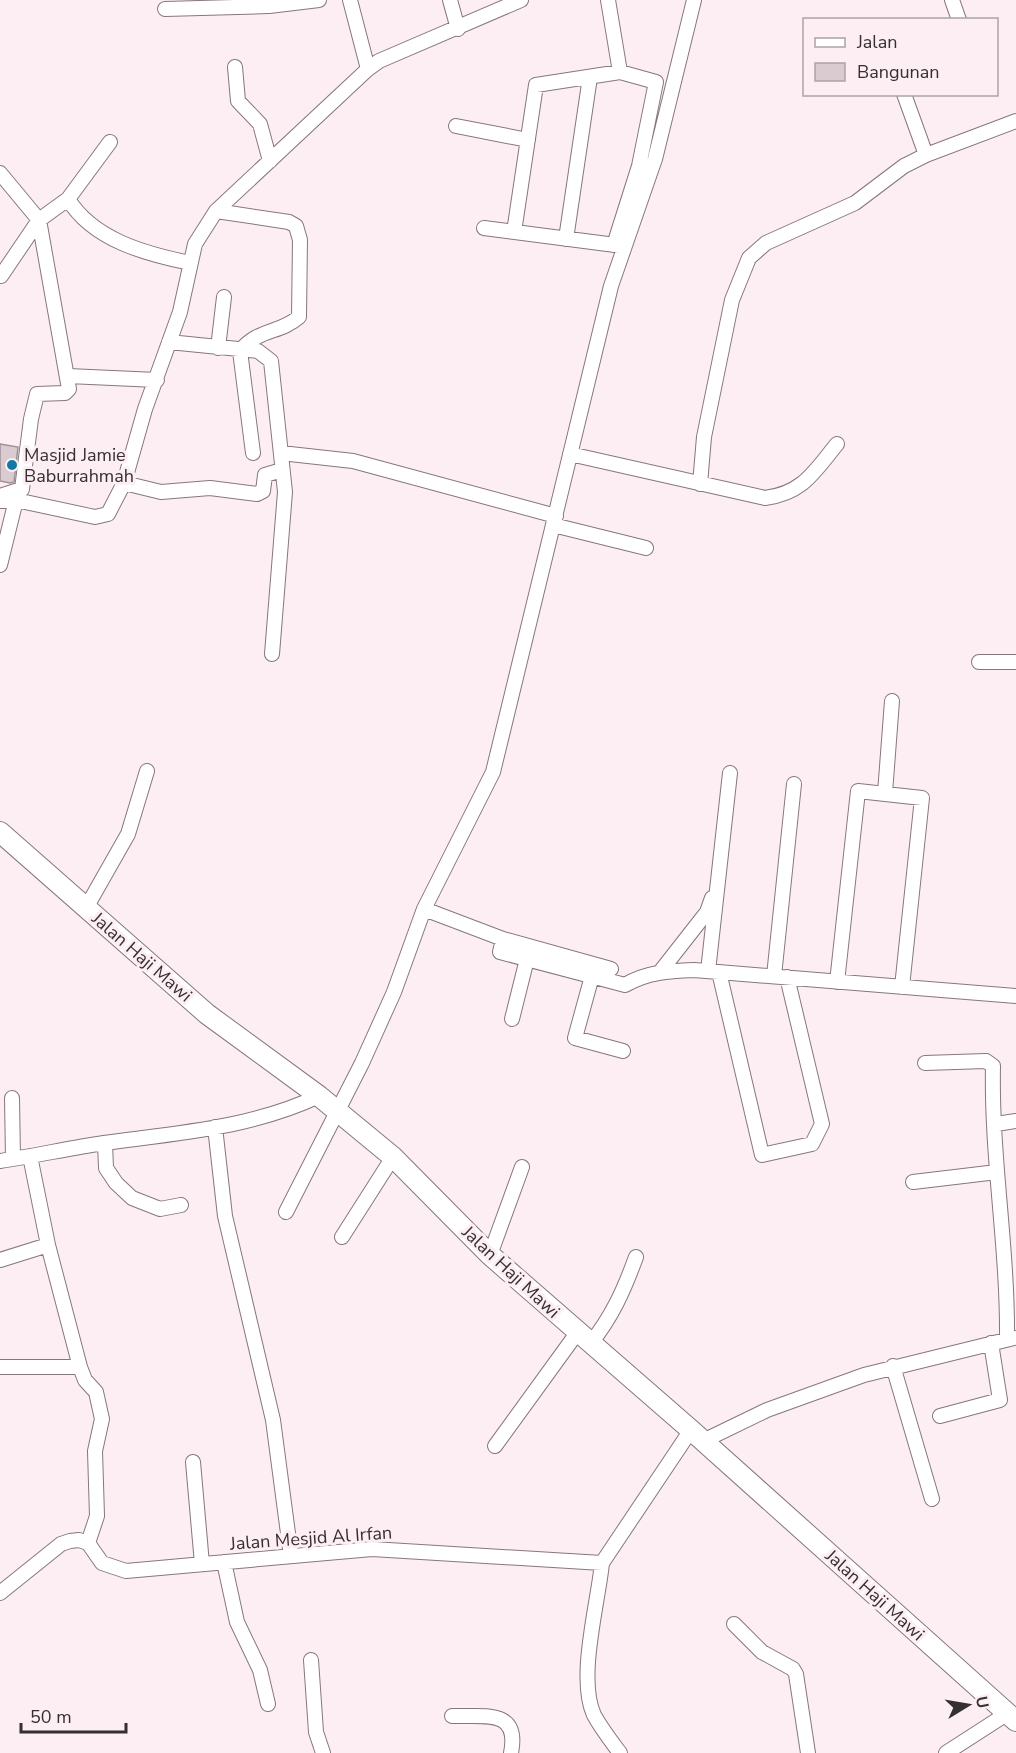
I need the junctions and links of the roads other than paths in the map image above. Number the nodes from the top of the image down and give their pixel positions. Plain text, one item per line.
1 (320, 0) edge
2 (350, 0) edge
3 (450, 0) edge
4 (521, 0) edge
5 (608, 0) edge
6 (694, 0) edge
7 (952, 0) edge
8 (269, 3) edge
9 (214, 4) edge
10 (165, 9) dead end
11 (958, 18) edge
12 (458, 29) junction
13 (236, 67) dead end
14 (368, 69) junction
15 (620, 72) junction
16 (590, 76) junction
17 (905, 96) edge
18 (1016, 121) edge
19 (456, 126) dead end
20 (528, 140) junction
21 (110, 142) dead end
22 (926, 155) junction
23 (270, 161) junction
24 (0, 173) edge
25 (68, 199) junction
26 (216, 212) junction
27 (39, 220) junction
28 (484, 228) dead end
29 (514, 232) junction
30 (566, 239) junction
31 (620, 246) junction
32 (190, 263) junction
33 (2, 276) dead end
34 (224, 297) dead end
35 (169, 342) junction
36 (218, 348) junction
37 (240, 351) junction
38 (68, 375) junction
39 (157, 380) junction
40 (837, 444) dead end
41 (253, 453) dead end
42 (281, 453) junction
43 (570, 454) junction
44 (282, 470) junction
45 (124, 483) junction
46 (700, 484) junction
47 (0, 495) edge
48 (16, 500) junction
49 (0, 501) edge
50 (554, 520) junction
51 (646, 548) dead end
52 (0, 565) edge
53 (272, 654) dead end
54 (979, 662) dead end
55 (1016, 662) edge
56 (892, 701) dead end
57 (147, 771) dead end
58 (729, 773) dead end
59 (794, 784) dead end
60 (885, 794) junction
61 (0, 832) edge
62 (718, 879) junction
63 (86, 908) junction
64 (424, 909) junction
65 (503, 939) junction
66 (528, 959) junction
67 (611, 969) dead end
68 (660, 972) junction
69 (714, 972) junction
70 (592, 976) junction
71 (781, 977) junction
72 (837, 982) junction
73 (902, 987) junction
74 (1016, 996) edge
75 (512, 1019) dead end
76 (623, 1051) dead end
77 (925, 1063) dead end
78 (319, 1096) junction
79 (12, 1098) dead end
80 (336, 1110) junction
81 (1016, 1122) edge
82 (996, 1124) junction
83 (215, 1127) junction
84 (105, 1143) junction
85 (30, 1156) junction
86 (393, 1157) junction
87 (6, 1160) edge
88 (522, 1167) dead end
89 (997, 1172) junction
90 (913, 1182) dead end
91 (181, 1205) dead end
92 (286, 1212) dead end
93 (342, 1237) dead end
94 (48, 1245) junction
95 (490, 1255) junction
96 (636, 1257) dead end
97 (0, 1260) edge
98 (583, 1338) junction
99 (1011, 1339) edge
100 (992, 1343) junction
101 (893, 1366) junction
102 (0, 1367) edge
103 (80, 1367) junction
104 (940, 1416) dead end
105 (697, 1435) junction
106 (495, 1446) dead end
107 (193, 1462) dead end
108 (932, 1499) dead end
109 (88, 1543) junction
110 (291, 1556) junction
111 (224, 1562) junction
112 (602, 1563) junction
113 (202, 1564) junction
114 (0, 1593) edge
115 (734, 1624) dead end
116 (311, 1660) dead end
117 (268, 1704) dead end
118 (452, 1716) dead end
119 (1012, 1717) edge
120 (323, 1753) edge
121 (511, 1753) edge
122 (620, 1753) edge
123 (808, 1753) edge
124 (946, 1753) edge

1 - 8 street
2 - 14 street
3 - 12 street
4 - 12 street
5 - 15 street
6 - 31 street
7 - 11 street
8 - 9 street
9 - 10 street
12 - 14 street
13 - 23 street
14 - 23 street
15 - 16 street
15 - 31 street
16 - 20 street
16 - 30 street
17 - 22 street
18 - 22 street
19 - 20 street
20 - 29 street
21 - 25 street
22 - 46 street
23 - 26 street
24 - 27 street
25 - 27 street
25 - 32 street
26 - 32 street
26 - 37 street
27 - 33 street
27 - 38 street
28 - 29 street
29 - 30 street
30 - 31 street
31 - 43 street
32 - 35 street
34 - 36 street
35 - 36 street
35 - 39 street
36 - 37 street
37 - 41 street
37 - 42 street
38 - 39 street
38 - 47 street
39 - 45 street
40 - 46 street
42 - 44 street
42 - 50 street
43 - 46 street
43 - 50 street
44 - 45 street
44 - 53 street
45 - 48 street
48 - 49 street
48 - 52 street
50 - 51 street
50 - 64 street
54 - 55 street
56 - 60 street
57 - 63 street
58 - 62 street
59 - 71 street
60 - 72 street
60 - 73 street
61 - 63 street, Jalan Haji Mawi
62 - 68 street
62 - 69 street
63 - 78 street, Jalan Haji Mawi
64 - 65 street
64 - 80 street
65 - 66 street
65 - 67 street
66 - 70 street
66 - 75 street
68 - 69 street
68 - 70 street
69 - 71 street
69 - 71 street
70 - 76 street
71 - 72 street
72 - 73 street
73 - 74 street
77 - 82 street
78 - 80 street, Jalan Haji Mawi
78 - 83 street
79 - 87 street
80 - 86 street, Jalan Haji Mawi
80 - 92 street
81 - 82 street
82 - 89 street
83 - 84 street
83 - 110 street
84 - 85 street
84 - 91 street
85 - 87 street
85 - 94 street
86 - 93 street
86 - 95 street, Jalan Haji Mawi
88 - 95 street
89 - 90 street
89 - 99 street
94 - 97 street
94 - 103 street
95 - 98 street, Jalan Haji Mawi
96 - 98 street
98 - 105 street, Jalan Haji Mawi
98 - 106 street
99 - 100 street
100 - 101 street
100 - 104 street
101 - 105 street
101 - 108 street
102 - 103 street
103 - 109 street
105 - 112 street
105 - 119 street, Jalan Haji Mawi
107 - 113 street
109 - 113 street, Jalan Mesjid Al Irfan
109 - 114 street
110 - 111 street, Jalan Mesjid Al Irfan
110 - 112 street, Jalan Mesjid Al Irfan
111 - 113 street, Jalan Mesjid Al Irfan
111 - 117 street
112 - 122 street
115 - 123 street
116 - 120 street
118 - 121 street
119 - 124 street

